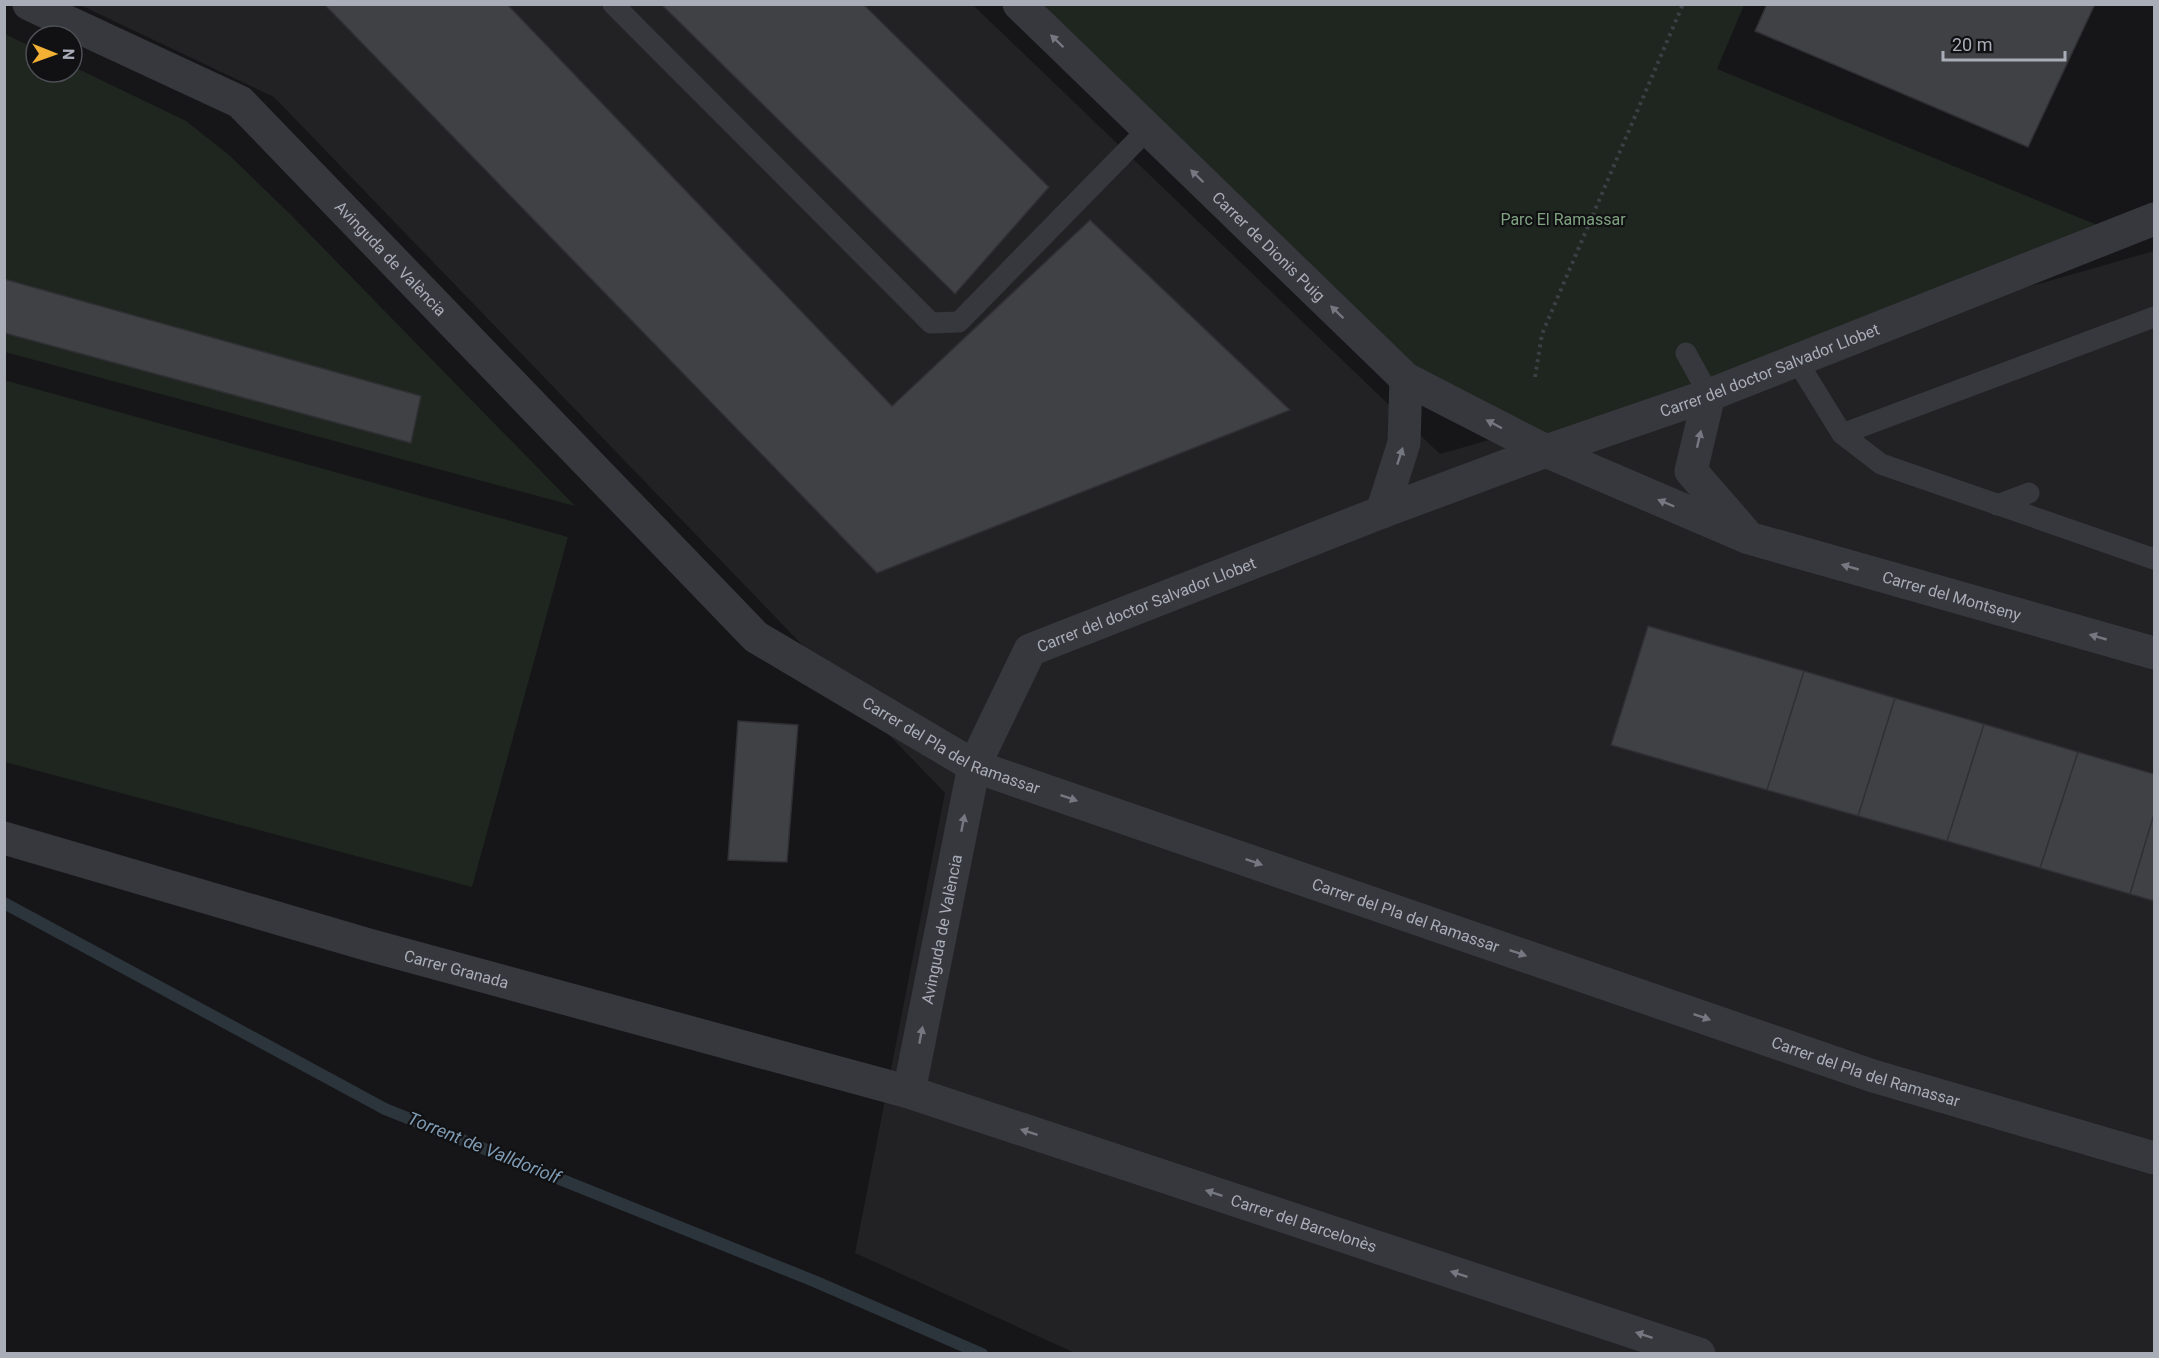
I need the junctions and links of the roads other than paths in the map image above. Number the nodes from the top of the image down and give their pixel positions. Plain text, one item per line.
1 (29, 4) edge
2 (613, 4) edge
3 (1019, 4) edge
4 (1148, 129) junction
5 (2154, 219) edge
6 (2154, 317) edge
7 (1686, 353) dead end
8 (1797, 361) junction
9 (1406, 379) junction
10 (1709, 395) junction
11 (1842, 434) junction
12 (1546, 452) junction
13 (2029, 493) dead end
14 (1998, 505) junction
15 (1382, 512) junction
16 (1749, 538) junction
17 (2154, 544) edge
18 (2134, 552) junction
19 (2154, 560) edge
20 (702, 582) joint
21 (2154, 653) edge
22 (974, 766) junction
23 (4, 838) edge
24 (909, 1092) junction
25 (2154, 1158) edge
26 (1699, 1353) edge

1 - 20 street, Avinguda de València
2 - 4 lane
4 -> 3 street, Carrer de Dionis Puig
9 -> 4 street, Carrer de Dionis Puig
5 - 8 street, Carrer del doctor Salvador Llobet
6 - 11 lane
7 - 10 lane
8 - 10 street, Carrer del doctor Salvador Llobet
8 - 11 lane
12 -> 9 street, Carrer de Dionis Puig
15 -> 9 street
10 - 12 street, Carrer del doctor Salvador Llobet
16 -> 10 street
11 - 14 lane
12 - 15 street, Carrer del doctor Salvador Llobet
16 -> 12 street, Carrer del Montseny
13 - 14 lane
14 - 18 lane
15 - 22 street, Carrer del doctor Salvador Llobet
21 -> 16 street, Carrer del Montseny
17 - 18 lane
18 - 19 lane
20 - 22 street, Carrer del Pla del Ramassar
24 -> 22 street, Avinguda de València
22 -> 25 street, Carrer del Pla del Ramassar
23 - 24 street, Carrer Granada
26 -> 24 street, Carrer del Barcelonès

